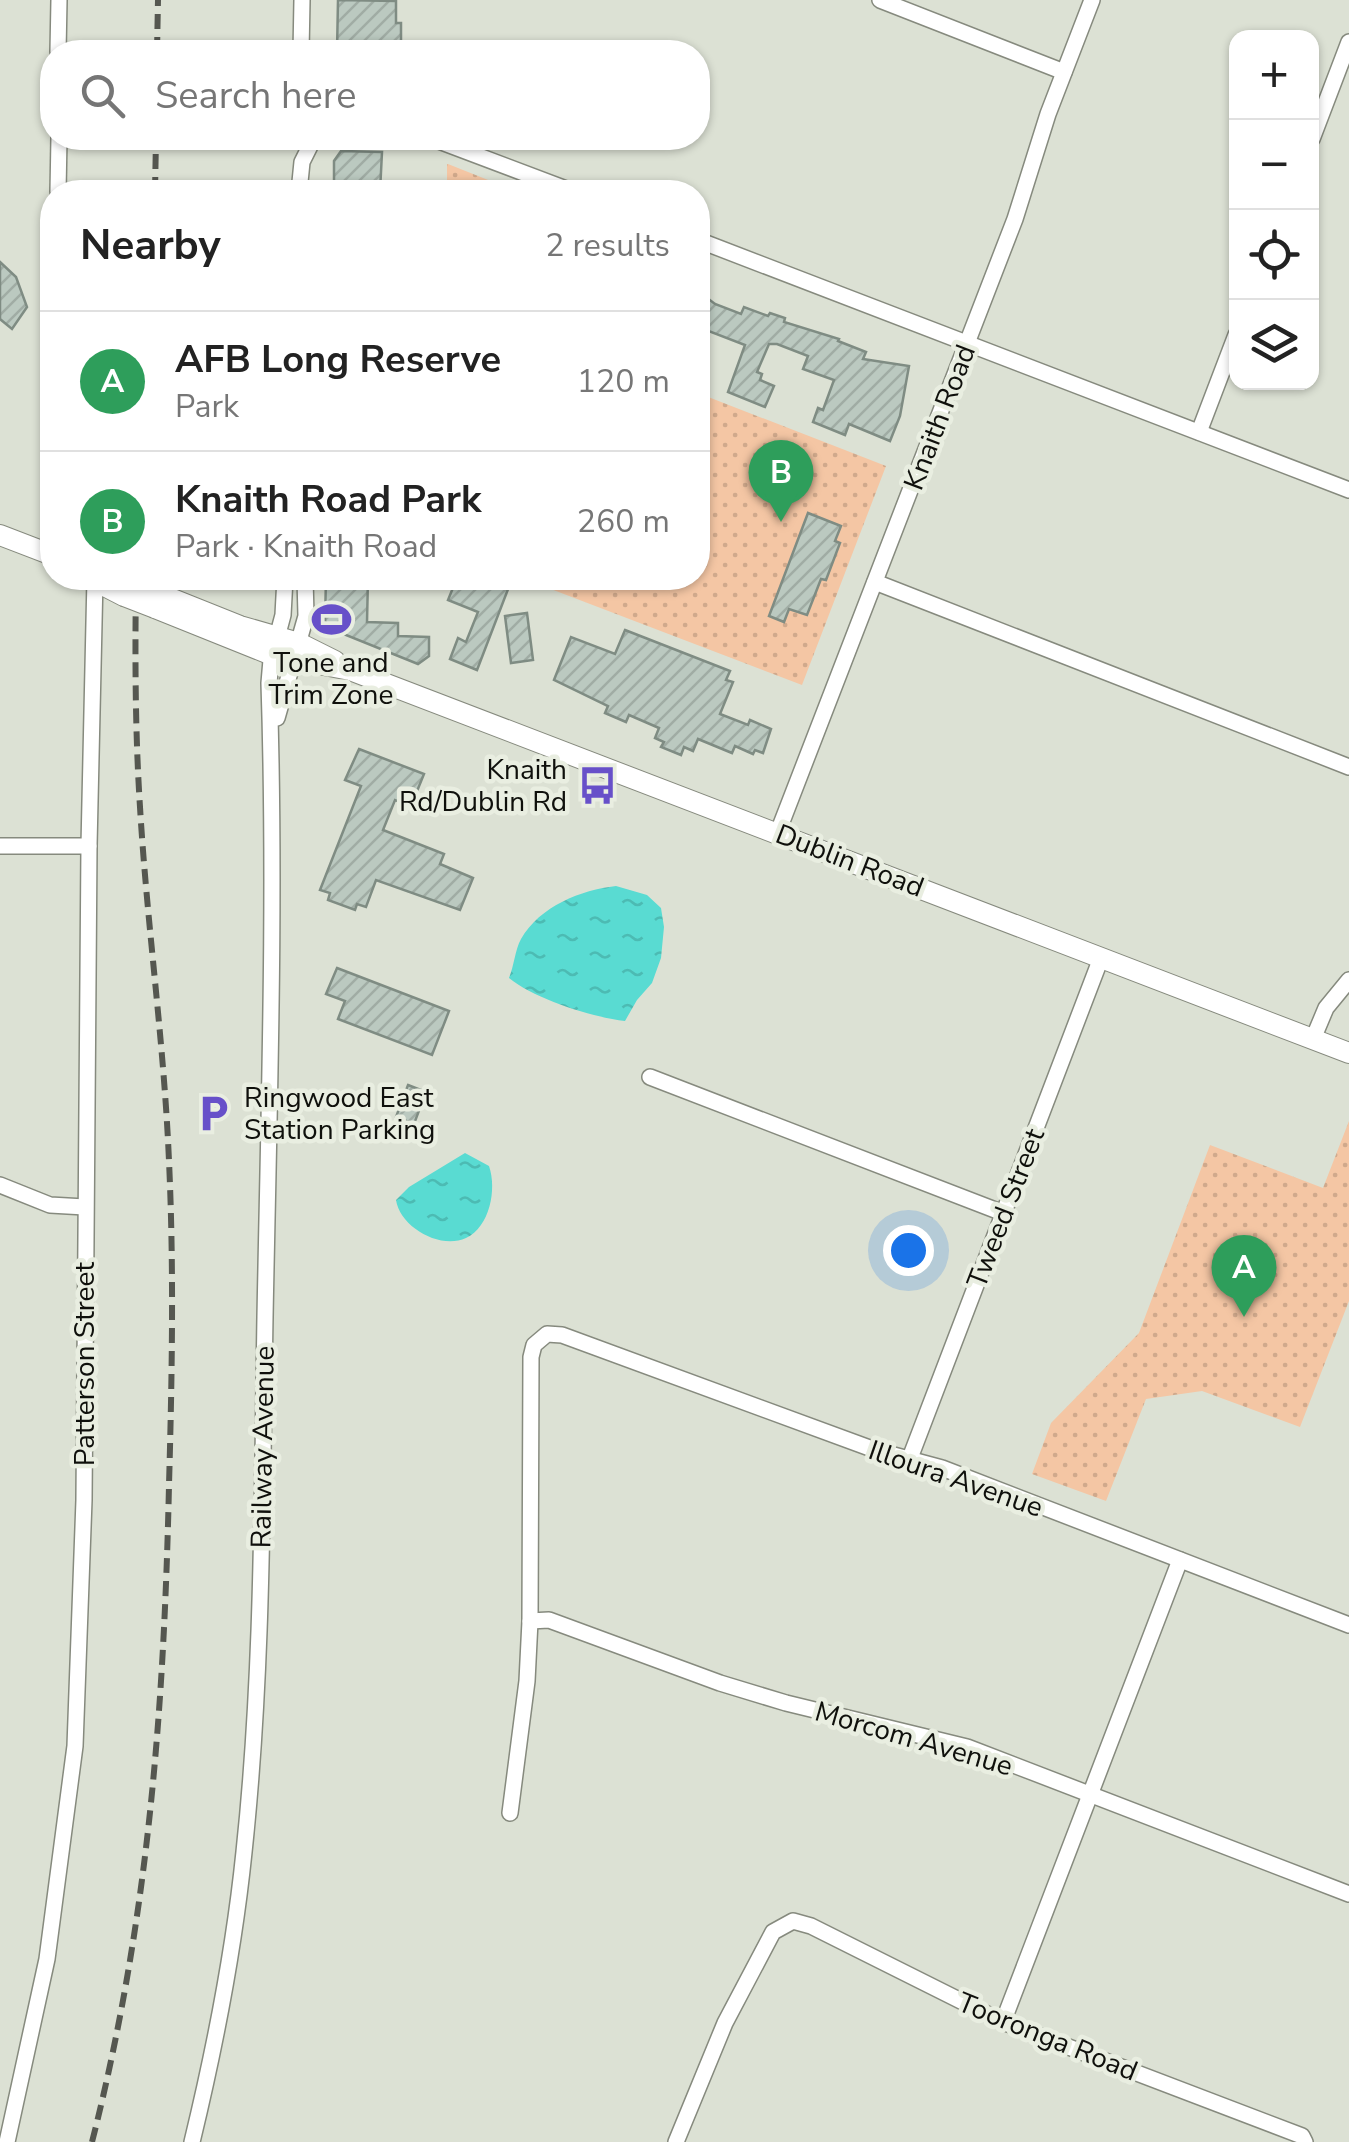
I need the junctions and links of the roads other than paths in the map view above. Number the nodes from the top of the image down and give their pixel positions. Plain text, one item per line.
1 (58, 0) edge
2 (302, 0) edge
3 (880, 0) edge
4 (1092, 0) edge
5 (58, 40) edge
6 (301, 40) edge
7 (1349, 42) edge
8 (1064, 72) junction
9 (1319, 121) edge
10 (59, 150) edge
11 (308, 150) edge
12 (463, 150) edge
13 (58, 180) edge
14 (300, 180) edge
15 (542, 180) edge
16 (710, 245) edge
17 (967, 344) junction
18 (1229, 353) edge
19 (1199, 432) junction
20 (1349, 490) edge
21 (0, 535) edge
22 (40, 550) edge
23 (875, 582) junction
24 (92, 590) edge
25 (132, 590) edge
26 (285, 590) edge
27 (305, 590) edge
28 (286, 649) junction
29 (1349, 767) edge
30 (778, 832) junction
31 (0, 846) edge
32 (88, 846) junction
33 (1101, 958) junction
34 (1349, 980) edge
35 (1313, 1039) junction
36 (1349, 1053) edge
37 (650, 1077) dead end
38 (0, 1185) edge
39 (85, 1206) junction
40 (1003, 1214) junction
41 (910, 1458) junction
42 (1180, 1560) junction
43 (530, 1622) junction
44 (1349, 1625) edge
45 (1091, 1795) junction
46 (510, 1813) dead end
47 (1349, 1894) edge
48 (1003, 2022) junction
49 (7, 2142) edge
50 (192, 2142) edge
51 (676, 2142) edge
52 (1305, 2142) edge

1 - 5 street
2 - 6 street
3 - 8 street
4 - 8 street, Knaith Road
7 - 9 street
8 - 17 street, Knaith Road
10 - 13 street
11 - 14 street
12 - 15 street
16 - 17 street
17 - 19 street
17 - 23 street, Knaith Road
18 - 19 street
19 - 20 street
21 - 22 main road
23 - 29 street
23 - 30 street, Knaith Road
24 - 32 street, Patterson Street
25 - 28 main road, Dublin Road, bridge
26 - 28 street, Railway Avenue
27 - 28 street, Railway Avenue
28 - 30 main road, Dublin Road
28 - 50 street, Railway Avenue
30 - 33 main road, Dublin Road
31 - 32 street
32 - 39 street, Patterson Street
33 - 35 main road, Dublin Road
33 - 40 street, Tweed Street
34 - 35 street
35 - 36 main road, Dublin Road
37 - 40 street
38 - 39 street
39 - 49 street, Patterson Street
40 - 41 street, Tweed Street
41 - 42 street, Illoura Avenue
41 - 43 street, Illoura Avenue
42 - 44 street, Illoura Avenue
42 - 45 street
43 - 45 street, Morcom Avenue
43 - 46 street
45 - 47 street, Morcom Avenue
45 - 48 street
48 - 51 street, Tooronga Road
48 - 52 street, Tooronga Road

